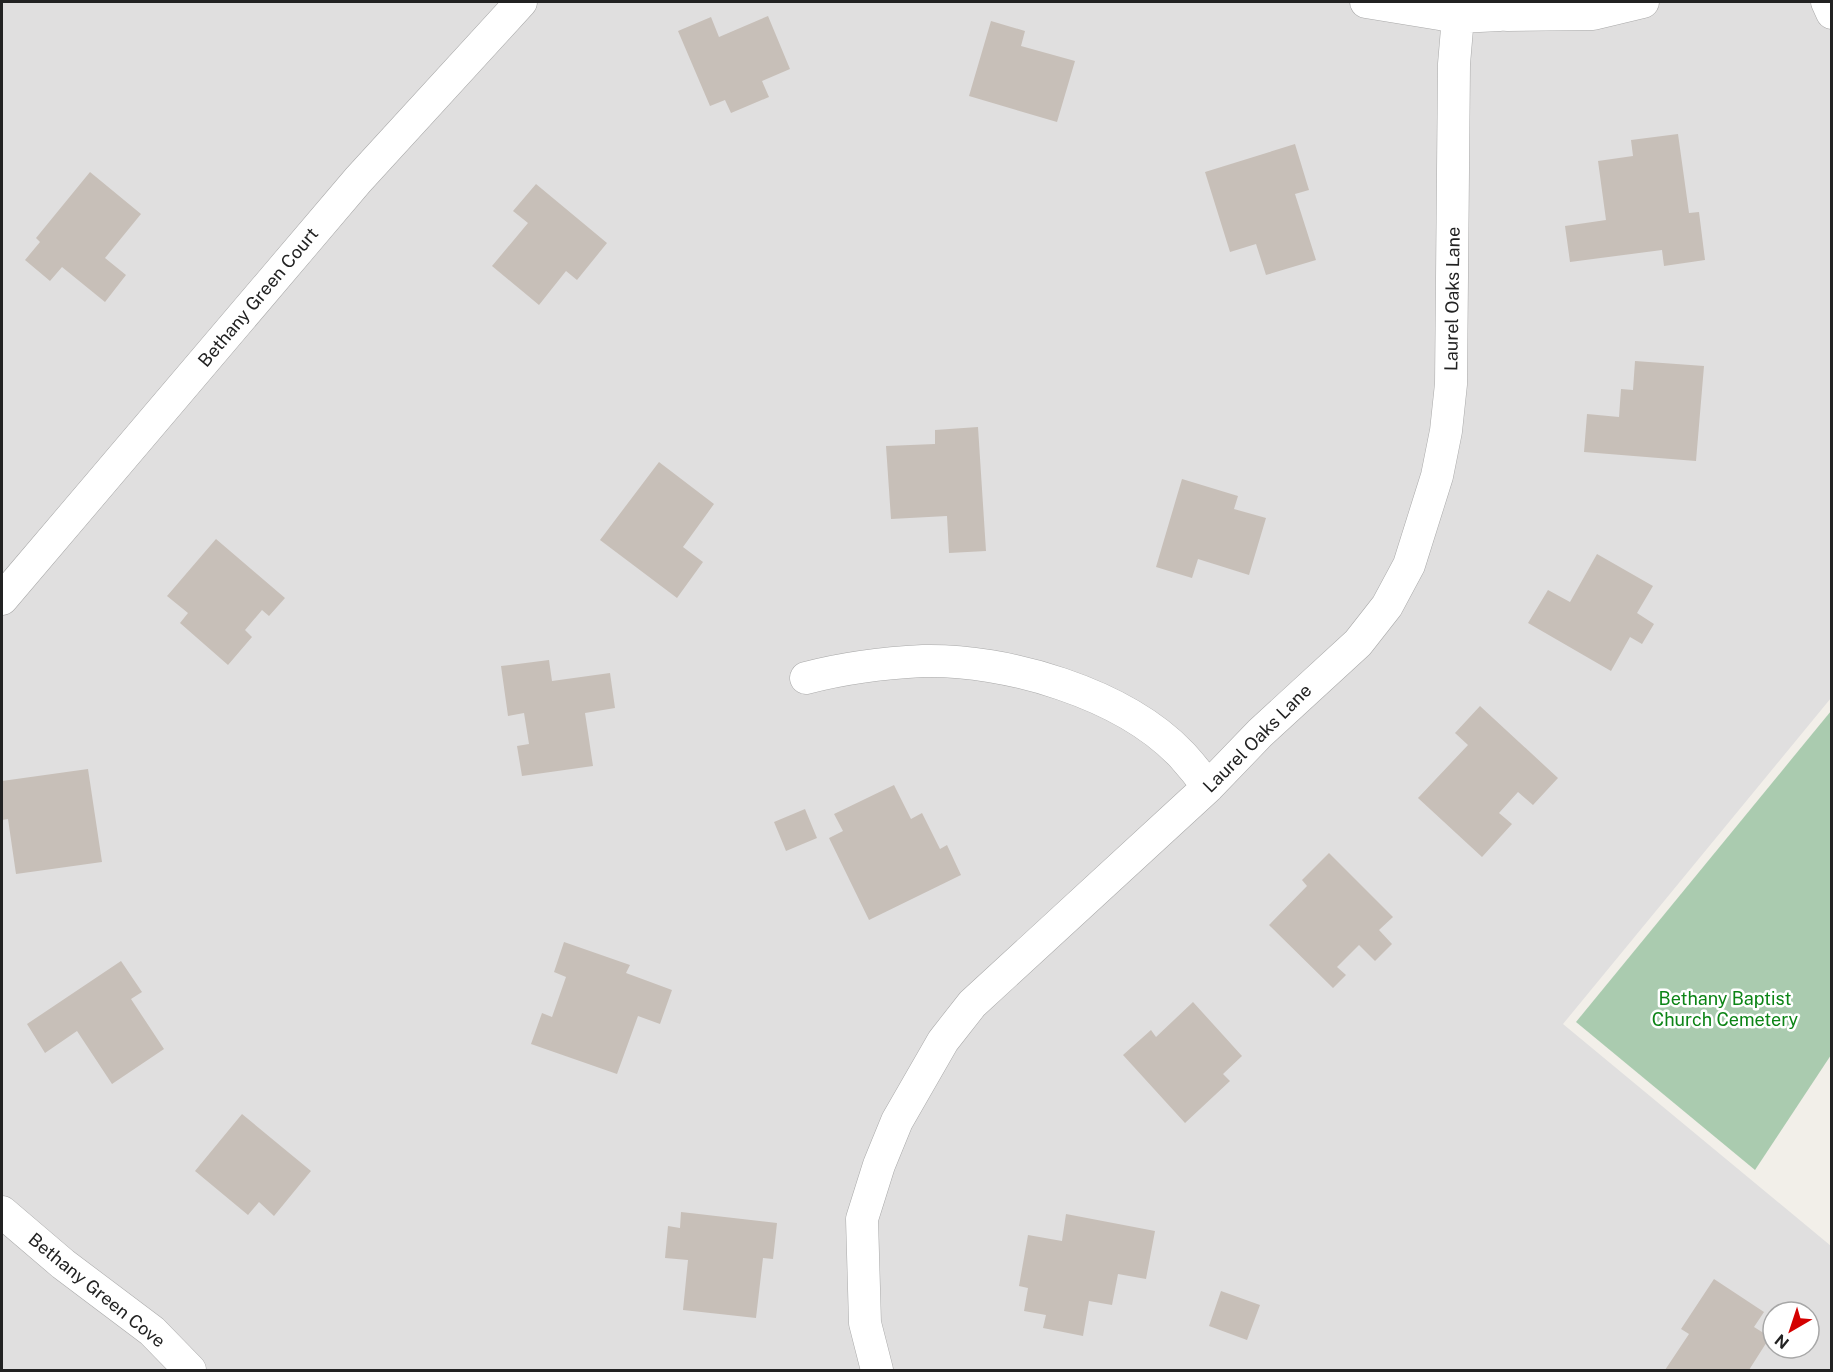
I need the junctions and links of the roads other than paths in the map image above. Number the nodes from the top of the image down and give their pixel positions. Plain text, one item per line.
1 (521, 2) edge
2 (1366, 2) edge
3 (1532, 2) edge
4 (1643, 2) edge
5 (1827, 2) edge
6 (1832, 13) edge
7 (1500, 15) junction
8 (1458, 17) junction
9 (2, 599) edge
10 (806, 678) dead end
11 (1208, 787) junction
12 (2, 1212) edge
13 (190, 1371) edge
14 (877, 1371) edge

1 - 9 street, Bethany Green Court
2 - 8 street
3 - 7 street
4 - 7 street
5 - 6 street
7 - 8 street
8 - 11 street, Laurel Oaks Lane
10 - 11 street
11 - 14 street, Laurel Oaks Lane
12 - 13 street, Bethany Green Cove

